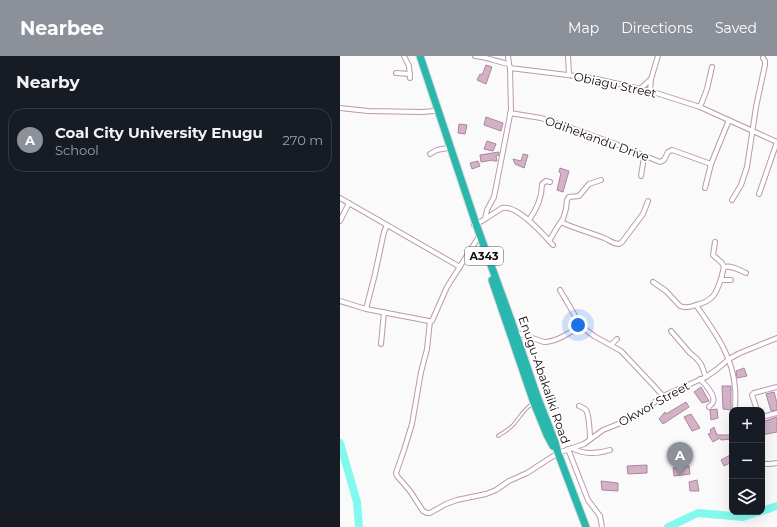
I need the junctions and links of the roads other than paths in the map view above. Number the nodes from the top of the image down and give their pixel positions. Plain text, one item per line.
1 (404, 56) edge
2 (416, 56) edge
3 (420, 56) edge
4 (475, 56) edge
5 (508, 56) edge
6 (568, 56) edge
7 (658, 56) edge
8 (763, 58) dead end
9 (509, 66) junction
10 (712, 67) dead end
11 (396, 73) dead end
12 (569, 75) junction
13 (651, 79) junction
14 (640, 89) junction
15 (650, 91) junction
16 (700, 107) junction
17 (340, 108) edge
18 (435, 111) junction
19 (510, 113) junction
20 (729, 120) junction
21 (752, 131) junction
22 (777, 142) edge
23 (447, 148) junction
24 (430, 154) dead end
25 (644, 156) junction
26 (711, 164) junction
27 (641, 176) dead end
28 (600, 180) dead end
29 (550, 182) dead end
30 (705, 188) dead end
31 (759, 194) dead end
32 (340, 198) edge
33 (732, 200) dead end
34 (648, 201) dead end
35 (349, 203) junction
36 (640, 217) junction
37 (647, 217) dead end
38 (485, 219) junction
39 (529, 220) junction
40 (340, 222) edge
41 (561, 222) junction
42 (475, 224) junction
43 (387, 225) junction
44 (478, 238) junction
45 (549, 241) junction
46 (715, 242) dead end
47 (553, 245) dead end
48 (460, 267) junction
49 (724, 267) junction
50 (746, 273) dead end
51 (721, 280) junction
52 (731, 280) dead end
53 (653, 282) dead end
54 (560, 290) dead end
55 (340, 301) edge
56 (696, 305) junction
57 (366, 309) junction
58 (384, 312) junction
59 (430, 321) junction
60 (581, 326) junction
61 (512, 331) junction
62 (671, 331) dead end
63 (777, 338) edge
64 (617, 339) dead end
65 (381, 344) dead end
66 (611, 345) junction
67 (729, 359) junction
68 (706, 377) junction
69 (700, 379) junction
70 (777, 387) edge
71 (663, 396) junction
72 (534, 403) junction
73 (579, 406) dead end
74 (709, 407) dead end
75 (735, 407) edge
76 (755, 407) edge
77 (777, 413) edge
78 (765, 416) edge
79 (498, 436) dead end
80 (590, 439) junction
81 (570, 449) junction
82 (610, 450) dead end
83 (558, 453) junction
84 (777, 463) edge
85 (765, 464) edge
86 (586, 527) edge
87 (602, 527) edge

1 - 11 street
2 - 18 highway, Enugu-Abakaliki Road / A343
3 - 42 highway, Enugu-Abakaliki Road / A343
4 - 9 street, Obiagu Street
5 - 9 street
6 - 12 street
7 - 13 street
8 - 21 street
9 - 12 street, Obiagu Street
9 - 19 street
10 - 16 street
12 - 14 street, Obiagu Street
13 - 14 street
13 - 15 street
14 - 15 street, Obiagu Street
15 - 16 street, Obiagu Street
16 - 20 street, Obiagu Street
17 - 18 street
18 - 23 highway, Enugu-Abakaliki Road / A343
19 - 25 street, Odihekandu Drive
19 - 38 street
20 - 21 street, Obiagu Street
20 - 26 street
21 - 22 street, Obiagu Street
21 - 33 street
22 - 31 street
23 - 24 street
23 - 42 highway, Enugu-Abakaliki Road / A343
25 - 26 street, Odihekandu Drive
25 - 27 street
26 - 30 street
28 - 41 street
29 - 39 street
32 - 35 street
34 - 36 street
35 - 40 street
35 - 43 street
36 - 37 street
36 - 41 street
38 - 39 street
38 - 42 street
39 - 45 street
41 - 45 street
42 - 44 highway, Enugu-Abakaliki Road / A343
42 - 61 highway, Enugu-Abakaliki Road / A343
43 - 48 street
43 - 57 street
44 - 48 street
44 - 61 highway, Enugu-Abakaliki Road / A343
45 - 47 street
46 - 49 street
48 - 59 street
49 - 50 street
49 - 51 street
51 - 52 street
51 - 56 street
53 - 56 street
54 - 60 street
55 - 57 street
56 - 67 street
57 - 58 street
58 - 59 street
58 - 65 street
59 - 83 street, Okwor Street
60 - 61 street
60 - 66 street
61 - 72 highway, Enugu-Abakaliki Road / A343
61 - 83 highway, Enugu-Abakaliki Road / A343
62 - 68 street
63 - 67 street, Okwor Street
64 - 66 street
66 - 71 street
67 - 68 street, Okwor Street
67 - 75 street
68 - 69 street, Okwor Street
69 - 71 street, Okwor Street
69 - 74 street
70 - 76 street
71 - 80 street, Okwor Street
72 - 79 lane
72 - 83 highway, Enugu-Abakaliki Road / A343
73 - 80 street
77 - 78 street
80 - 81 street, Okwor Street
81 - 82 street
81 - 83 street, Okwor Street
81 - 87 street
83 - 86 highway, A343
84 - 85 street

